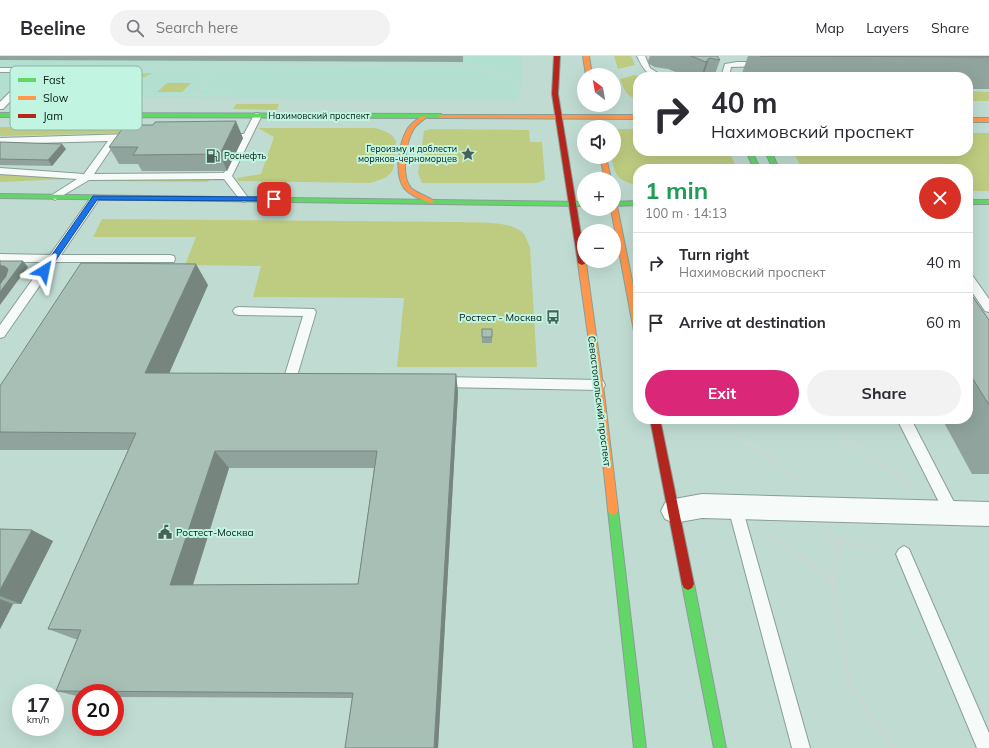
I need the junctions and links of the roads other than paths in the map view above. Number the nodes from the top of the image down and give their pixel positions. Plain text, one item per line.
1 (557, 56) edge
2 (586, 56) edge
3 (641, 56) edge
4 (774, 64) dead end
5 (588, 68) edge
6 (652, 72) edge
7 (725, 72) edge
8 (10, 97) edge
9 (0, 107) edge
10 (594, 112) edge
11 (0, 115) edge
12 (258, 115) junction
13 (10, 116) edge
14 (558, 116) junction
15 (594, 116) junction
16 (424, 117) junction
17 (633, 117) edge
18 (595, 120) edge
19 (973, 120) edge
20 (989, 120) edge
21 (142, 125) edge
22 (142, 129) edge
23 (126, 130) edge
24 (247, 137) junction
25 (114, 138) junction
26 (0, 141) edge
27 (165, 164) edge
28 (0, 172) edge
29 (227, 176) junction
30 (88, 177) junction
31 (156, 178) junction
32 (0, 196) edge
33 (55, 197) junction
34 (95, 198) junction
35 (244, 199) junction
36 (431, 202) junction
37 (973, 202) edge
38 (989, 202) edge
39 (633, 203) edge
40 (572, 204) junction
41 (577, 204) edge
42 (621, 204) edge
43 (616, 216) edge
44 (0, 258) edge
45 (53, 258) junction
46 (170, 259) dead end
47 (973, 285) edge
48 (633, 305) edge
49 (989, 308) edge
50 (239, 311) dead end
51 (0, 334) edge
52 (313, 381) edge
53 (425, 382) edge
54 (599, 385) junction
55 (657, 424) edge
56 (907, 424) edge
57 (735, 507) junction
58 (674, 510) junction
59 (952, 513) junction
60 (989, 514) edge
61 (904, 554) dead end
62 (640, 748) edge
63 (720, 748) edge
64 (801, 748) edge
65 (986, 748) edge

1 - 14 main road, Севастопольский проспект
2 - 5 main road
3 - 6 lane
4 - 7 lane
8 - 9 lane
10 - 15 main road
11 - 13 main road, Нахимовский проспект
12 - 16 main road, Нахимовский проспект
12 - 21 main road, Нахимовский проспект
12 - 24 lane
14 - 15 main road, Нахимовский проспект
14 - 16 main road, Нахимовский проспект
14 - 40 main road, Севастопольский проспект
15 - 17 main road, Нахимовский проспект
15 - 18 main road
16 - 36 main road
19 - 20 main road
22 - 24 lane
23 - 25 lane
24 - 29 lane
25 - 26 lane
25 - 30 lane
27 - 31 lane
28 - 30 lane
29 - 31 lane
29 - 35 lane
30 - 31 lane
30 - 33 lane
32 - 33 main road
33 - 34 main road
34 - 35 main road
34 - 45 lane
35 - 36 main road
36 - 40 main road
37 - 38 main road
39 - 42 main road
40 - 41 main road
40 - 54 main road, Севастопольский проспект
43 - 48 main road
44 - 45 lane
45 - 46 lane
45 - 51 lane
47 - 49 lane
50 - 52 lane
53 - 54 lane
54 - 62 main road, Севастопольский проспект
55 - 58 main road
56 - 59 lane
57 - 58 street
57 - 59 street
57 - 64 lane
58 - 63 main road
59 - 60 street
61 - 65 lane

